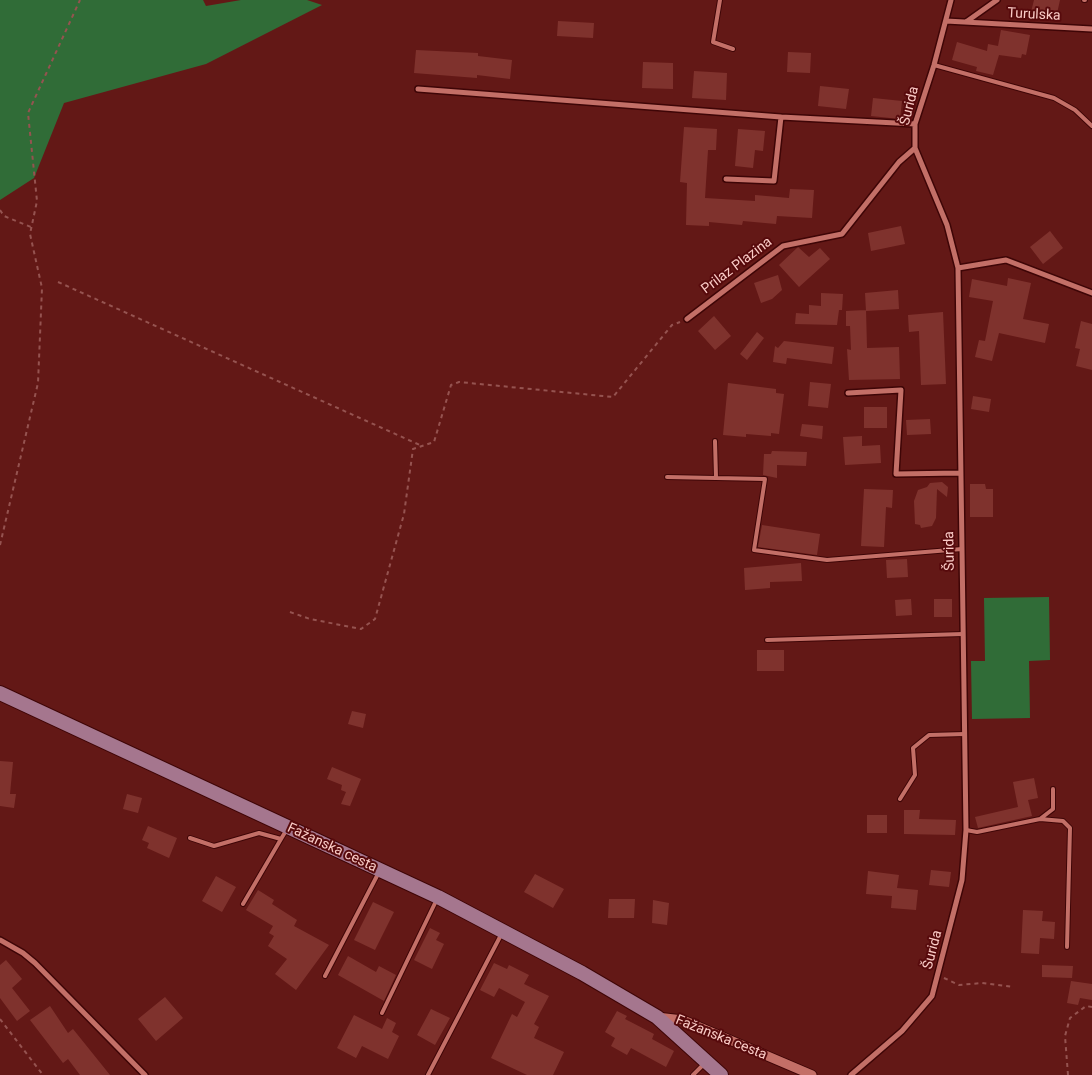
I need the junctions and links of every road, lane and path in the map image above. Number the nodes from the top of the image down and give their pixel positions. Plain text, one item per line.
1 (80, 0) edge
2 (720, 0) edge
3 (950, 0) edge
4 (997, 0) edge
5 (946, 22) junction
6 (966, 23) junction
7 (1092, 29) edge
8 (733, 49) dead end
9 (934, 64) junction
10 (418, 88) dead end
11 (780, 117) junction
12 (915, 124) junction
13 (1092, 126) edge
14 (915, 148) junction
15 (726, 179) dead end
16 (0, 210) edge
17 (32, 226) junction
18 (958, 268) junction
19 (58, 282) dead end
20 (1092, 293) edge
21 (687, 319) joint
22 (848, 393) dead end
23 (715, 441) dead end
24 (422, 446) junction
25 (960, 473) junction
26 (667, 477) dead end
27 (716, 478) junction
28 (0, 546) edge
29 (962, 549) junction
30 (290, 612) dead end
31 (963, 634) junction
32 (767, 640) dead end
33 (0, 693) edge
34 (965, 734) junction
35 (1052, 789) dead end
36 (900, 799) dead end
37 (1040, 819) junction
38 (966, 830) junction
39 (285, 833) junction
40 (190, 838) dead end
41 (380, 870) junction
42 (438, 897) junction
43 (243, 904) dead end
44 (503, 931) junction
45 (0, 940) edge
46 (1067, 947) dead end
47 (938, 974) junction
48 (325, 976) dead end
49 (1014, 987) dead end
50 (1092, 1006) edge
51 (382, 1013) dead end
52 (657, 1017) junction
53 (0, 1019) edge
54 (706, 1062) junction
55 (43, 1075) edge
56 (145, 1075) edge
57 (428, 1075) edge
58 (693, 1075) edge
59 (721, 1075) edge
60 (812, 1075) edge
61 (851, 1075) edge
62 (1068, 1075) edge

1 - 17 path
2 - 8 lane
3 - 5 street, Šurida
4 - 6 street
5 - 6 street, Turulska
5 - 9 street, Šurida
6 - 7 street, Turulska
9 - 12 street, Šurida
9 - 13 lane
10 - 11 street
11 - 12 street
11 - 15 street
12 - 14 street, Šurida
14 - 18 street, Šurida
14 - 21 street, Prilaz Plazina
16 - 17 path
17 - 28 path
18 - 20 street
18 - 25 street, Šurida
19 - 24 path
21 - 24 path
22 - 25 street
23 - 27 lane
24 - 30 path
25 - 29 street, Šurida
26 - 27 lane
27 - 29 lane
29 - 31 street, Šurida
31 - 32 lane
31 - 34 street, Šurida
33 - 39 main road, Fažanska cesta
34 - 36 lane
34 - 38 street, Šurida
35 - 37 lane
37 - 38 lane
37 - 46 lane
38 - 47 street, Šurida
39 - 40 lane
39 - 41 main road, Fažanska cesta
39 - 43 lane
41 - 42 main road, Fažanska cesta
41 - 48 lane
42 - 44 main road, Fažanska cesta
42 - 51 lane
44 - 52 main road, Fažanska cesta
44 - 57 lane
45 - 56 street
47 - 49 path
47 - 61 street, Šurida
50 - 62 path
52 - 54 main road, Fažanska cesta
52 - 60 street, Fažanska cesta
53 - 55 path
54 - 58 lane
54 - 59 main road, Fažanska cesta

